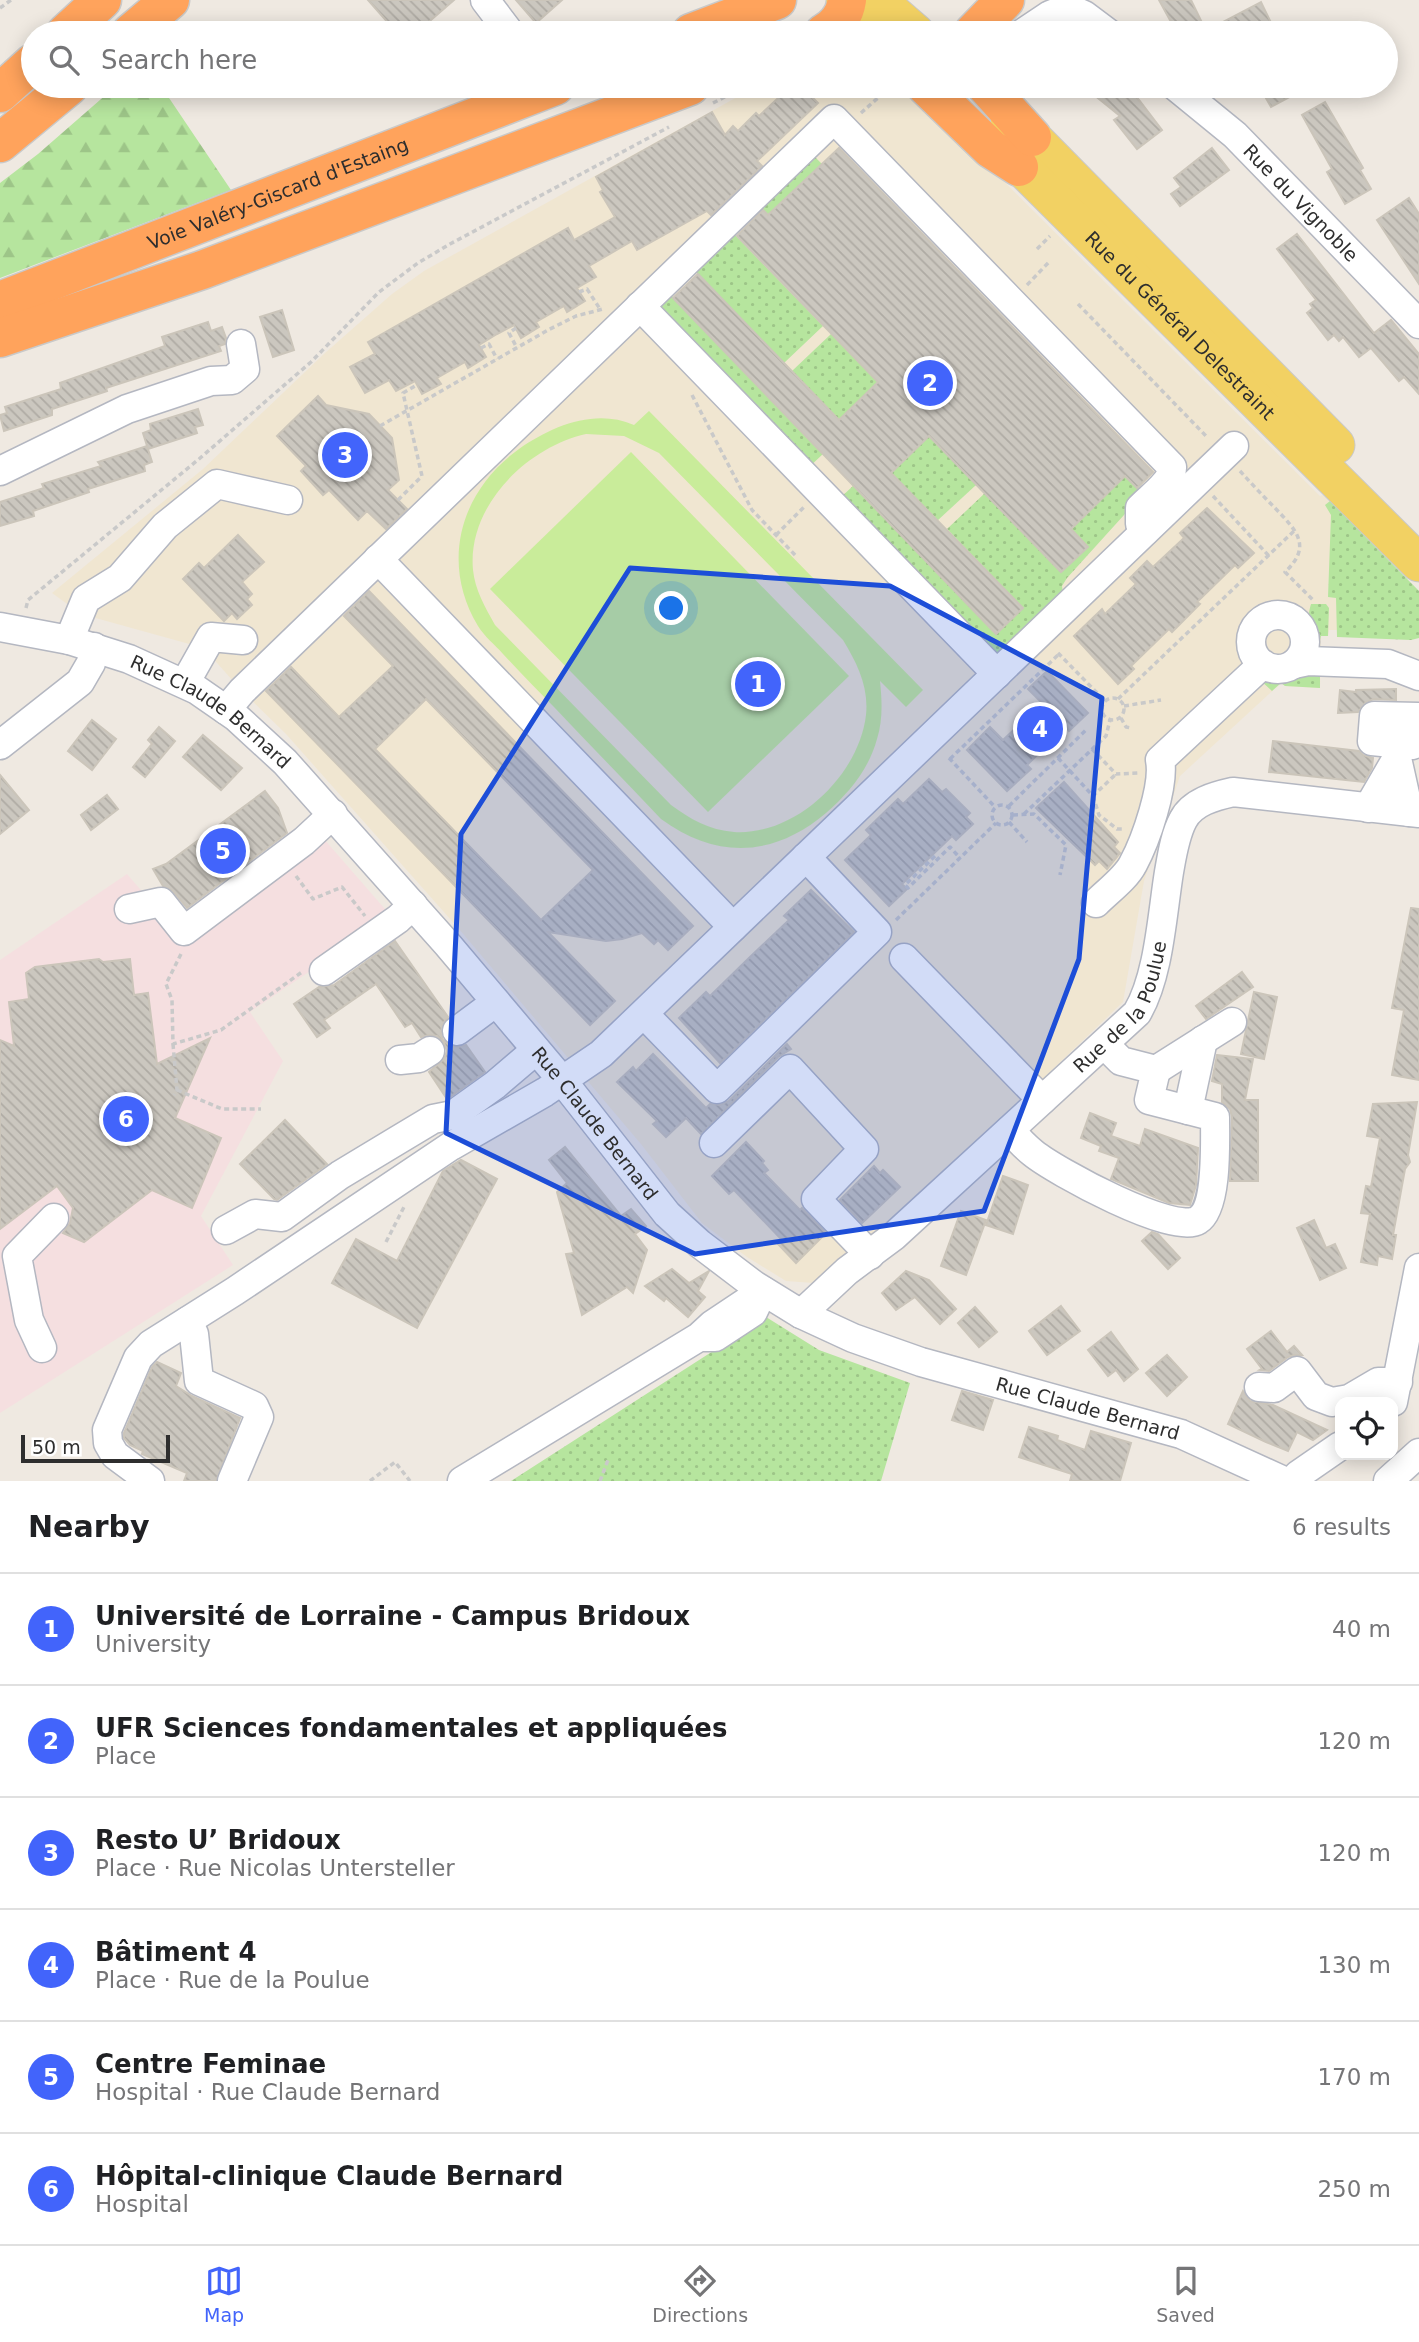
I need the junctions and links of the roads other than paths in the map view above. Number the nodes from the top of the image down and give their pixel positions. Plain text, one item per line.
1 (103, 0) edge
2 (170, 0) edge
3 (485, 0) edge
4 (777, 0) edge
5 (854, 0) edge
6 (1004, 0) edge
7 (79, 21) edge
8 (145, 21) edge
9 (501, 21) edge
10 (722, 21) edge
11 (839, 21) edge
12 (874, 21) edge
13 (893, 21) edge
14 (984, 21) edge
15 (1041, 21) edge
16 (1092, 21) edge
17 (21, 74) edge
18 (0, 93) edge
19 (54, 98) edge
20 (524, 98) edge
21 (692, 98) edge
22 (938, 98) edge
23 (957, 98) edge
24 (984, 98) edge
25 (993, 98) edge
26 (1190, 98) edge
27 (0, 143) edge
28 (1026, 152) junction
29 (0, 301) edge
30 (640, 306) junction
31 (1419, 324) edge
32 (0, 338) edge
33 (241, 344) dead end
34 (1234, 446) dead end
35 (0, 471) edge
36 (288, 500) dead end
37 (1419, 529) edge
38 (1145, 531) junction
39 (378, 559) junction
40 (1419, 563) edge
41 (0, 627) edge
42 (1304, 635) junction
43 (243, 640) dead end
44 (82, 644) junction
45 (1419, 656) edge
46 (1263, 664) junction
47 (1294, 664) junction
48 (997, 674) junction
49 (1419, 676) edge
50 (185, 683) junction
51 (226, 710) junction
52 (1419, 717) edge
53 (0, 745) edge
54 (1405, 748) edge
55 (1368, 807) junction
56 (1414, 813) edge
57 (332, 814) junction
58 (806, 857) junction
59 (1096, 903) dead end
60 (413, 905) junction
61 (129, 909) dead end
62 (733, 928) junction
63 (904, 958) dead end
64 (315, 970) road end
65 (496, 1002) junction
66 (644, 1014) junction
67 (1232, 1022) dead end
68 (457, 1031) dead end
69 (1203, 1040) junction
70 (1105, 1045) junction
71 (536, 1050) junction
72 (430, 1051) dead end
73 (400, 1060) dead end
74 (1156, 1070) junction
75 (561, 1079) junction
76 (1042, 1100) junction
77 (1188, 1110) junction
78 (1010, 1130) junction
79 (714, 1143) dead end
80 (54, 1218) dead end
81 (226, 1230) dead end
82 (870, 1255) junction
83 (1419, 1268) edge
84 (763, 1291) junction
85 (801, 1314) junction
86 (188, 1321) junction
87 (42, 1348) dead end
88 (1402, 1383) edge
89 (1259, 1387) dead end
90 (1335, 1449) edge
91 (1419, 1453) edge
92 (150, 1481) edge
93 (232, 1481) edge
94 (462, 1481) edge
95 (1284, 1481) edge
96 (1294, 1481) edge
97 (1388, 1481) edge

1 - 7 highway
2 - 8 highway
3 - 9 street
4 - 10 highway
5 - 11 highway
5 - 12 main road
5 - 13 main road
6 - 14 highway
15 - 16 street
17 - 18 highway
19 - 27 highway
20 - 29 highway, Voie Valéry-Giscard d'Estaing
21 - 32 highway
22 - 28 highway
23 - 28 main road, Rue du Général Delestraint
24 - 28 main road, Rue du Général Delestraint
25 - 28 highway
26 - 31 street, Rue du Vignoble
28 - 37 main road, Rue du Général Delestraint
28 - 40 main road, Rue du Général Delestraint
30 - 38 street
30 - 39 street
30 - 48 street
33 - 35 street
34 - 38 street
36 - 44 street
38 - 48 street
39 - 51 street
39 - 62 street
41 - 44 street, Rue Claude Bernard
42 - 45 street
42 - 46 street
42 - 47 street
43 - 50 street
44 - 50 street, Rue Claude Bernard
44 - 53 street
46 - 47 street
46 - 59 street
47 - 49 street
48 - 58 street
50 - 51 street, Rue Claude Bernard
51 - 57 street, Rue Claude Bernard
52 - 54 street
54 - 55 street
54 - 56 street
55 - 56 street, Rue de la Poulue
55 - 70 street, Rue de la Poulue
57 - 60 street, Rue Claude Bernard
57 - 61 street
58 - 62 street
58 - 66 street
60 - 64 street
60 - 65 street, Rue Claude Bernard
62 - 66 street
63 - 76 street
65 - 68 street
65 - 71 street, Rue Claude Bernard
66 - 75 street
67 - 69 street
69 - 74 street
69 - 77 street
70 - 74 street
70 - 76 street, Rue de la Poulue
71 - 75 street, Rue Claude Bernard
71 - 81 street
72 - 73 street
74 - 77 street
75 - 84 street, Rue Claude Bernard
75 - 86 street
76 - 78 street, Rue de la Poulue
77 - 78 street
78 - 82 street, Rue de la Poulue
79 - 82 street
80 - 87 street
82 - 85 street, Rue de la Poulue
83 - 88 street
84 - 85 street, Rue Claude Bernard
84 - 94 street
85 - 95 street, Rue Claude Bernard
86 - 92 street
86 - 93 street
88 - 89 street
90 - 96 street
91 - 97 street

